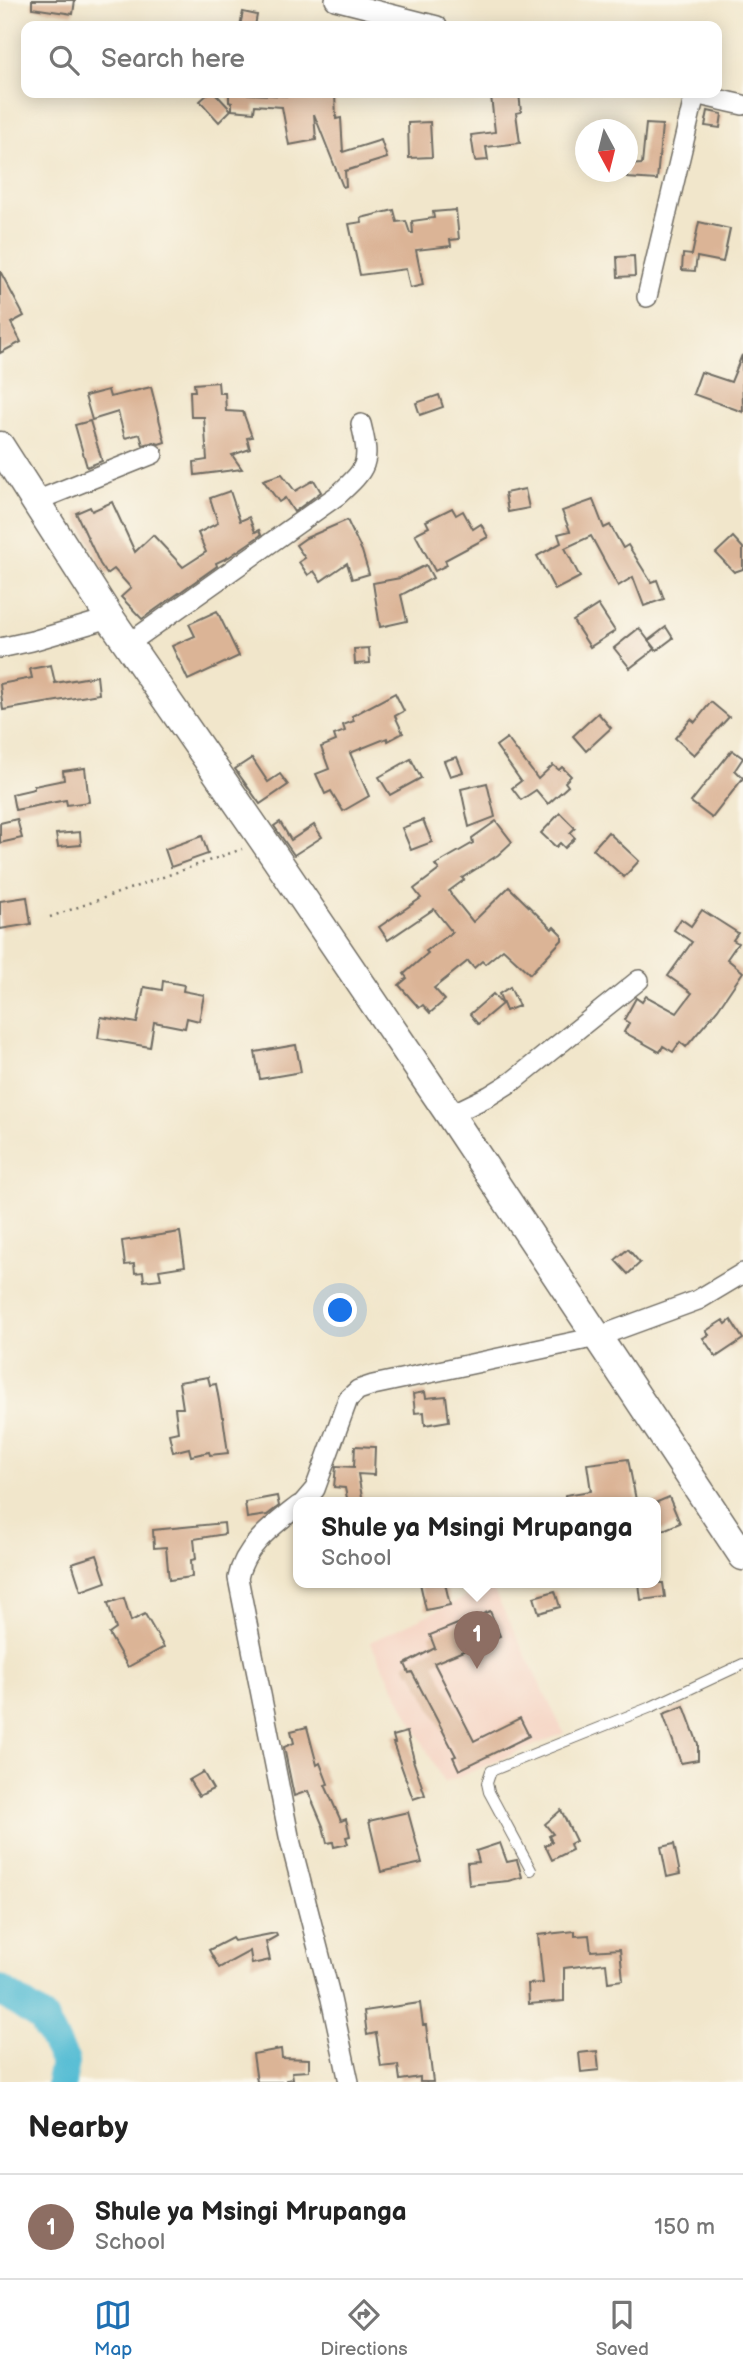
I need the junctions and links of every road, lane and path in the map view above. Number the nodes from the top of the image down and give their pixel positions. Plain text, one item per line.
1 (335, 0) edge
2 (417, 21) edge
3 (691, 98) edge
4 (713, 98) edge
5 (743, 105) edge
6 (647, 297) dead end
7 (361, 424) dead end
8 (0, 446) edge
9 (153, 454) dead end
10 (36, 501) junction
11 (110, 618) junction
12 (128, 645) junction
13 (0, 648) edge
14 (264, 841) junction
15 (50, 917) dead end
16 (639, 980) dead end
17 (450, 1115) junction
18 (743, 1273) edge
19 (597, 1337) junction
20 (308, 1497) edge
21 (293, 1511) edge
22 (743, 1556) edge
23 (743, 1664) edge
24 (531, 1870) dead end
25 (349, 2082) edge

1 - 2 street
3 - 6 street
4 - 5 street
7 - 12 street
8 - 10 street
9 - 10 street
10 - 11 street
11 - 12 street
11 - 13 street
12 - 14 street
14 - 15 path
14 - 17 street
16 - 17 street
17 - 19 street
18 - 19 street
19 - 20 street
19 - 22 street
21 - 25 street
23 - 24 lane

